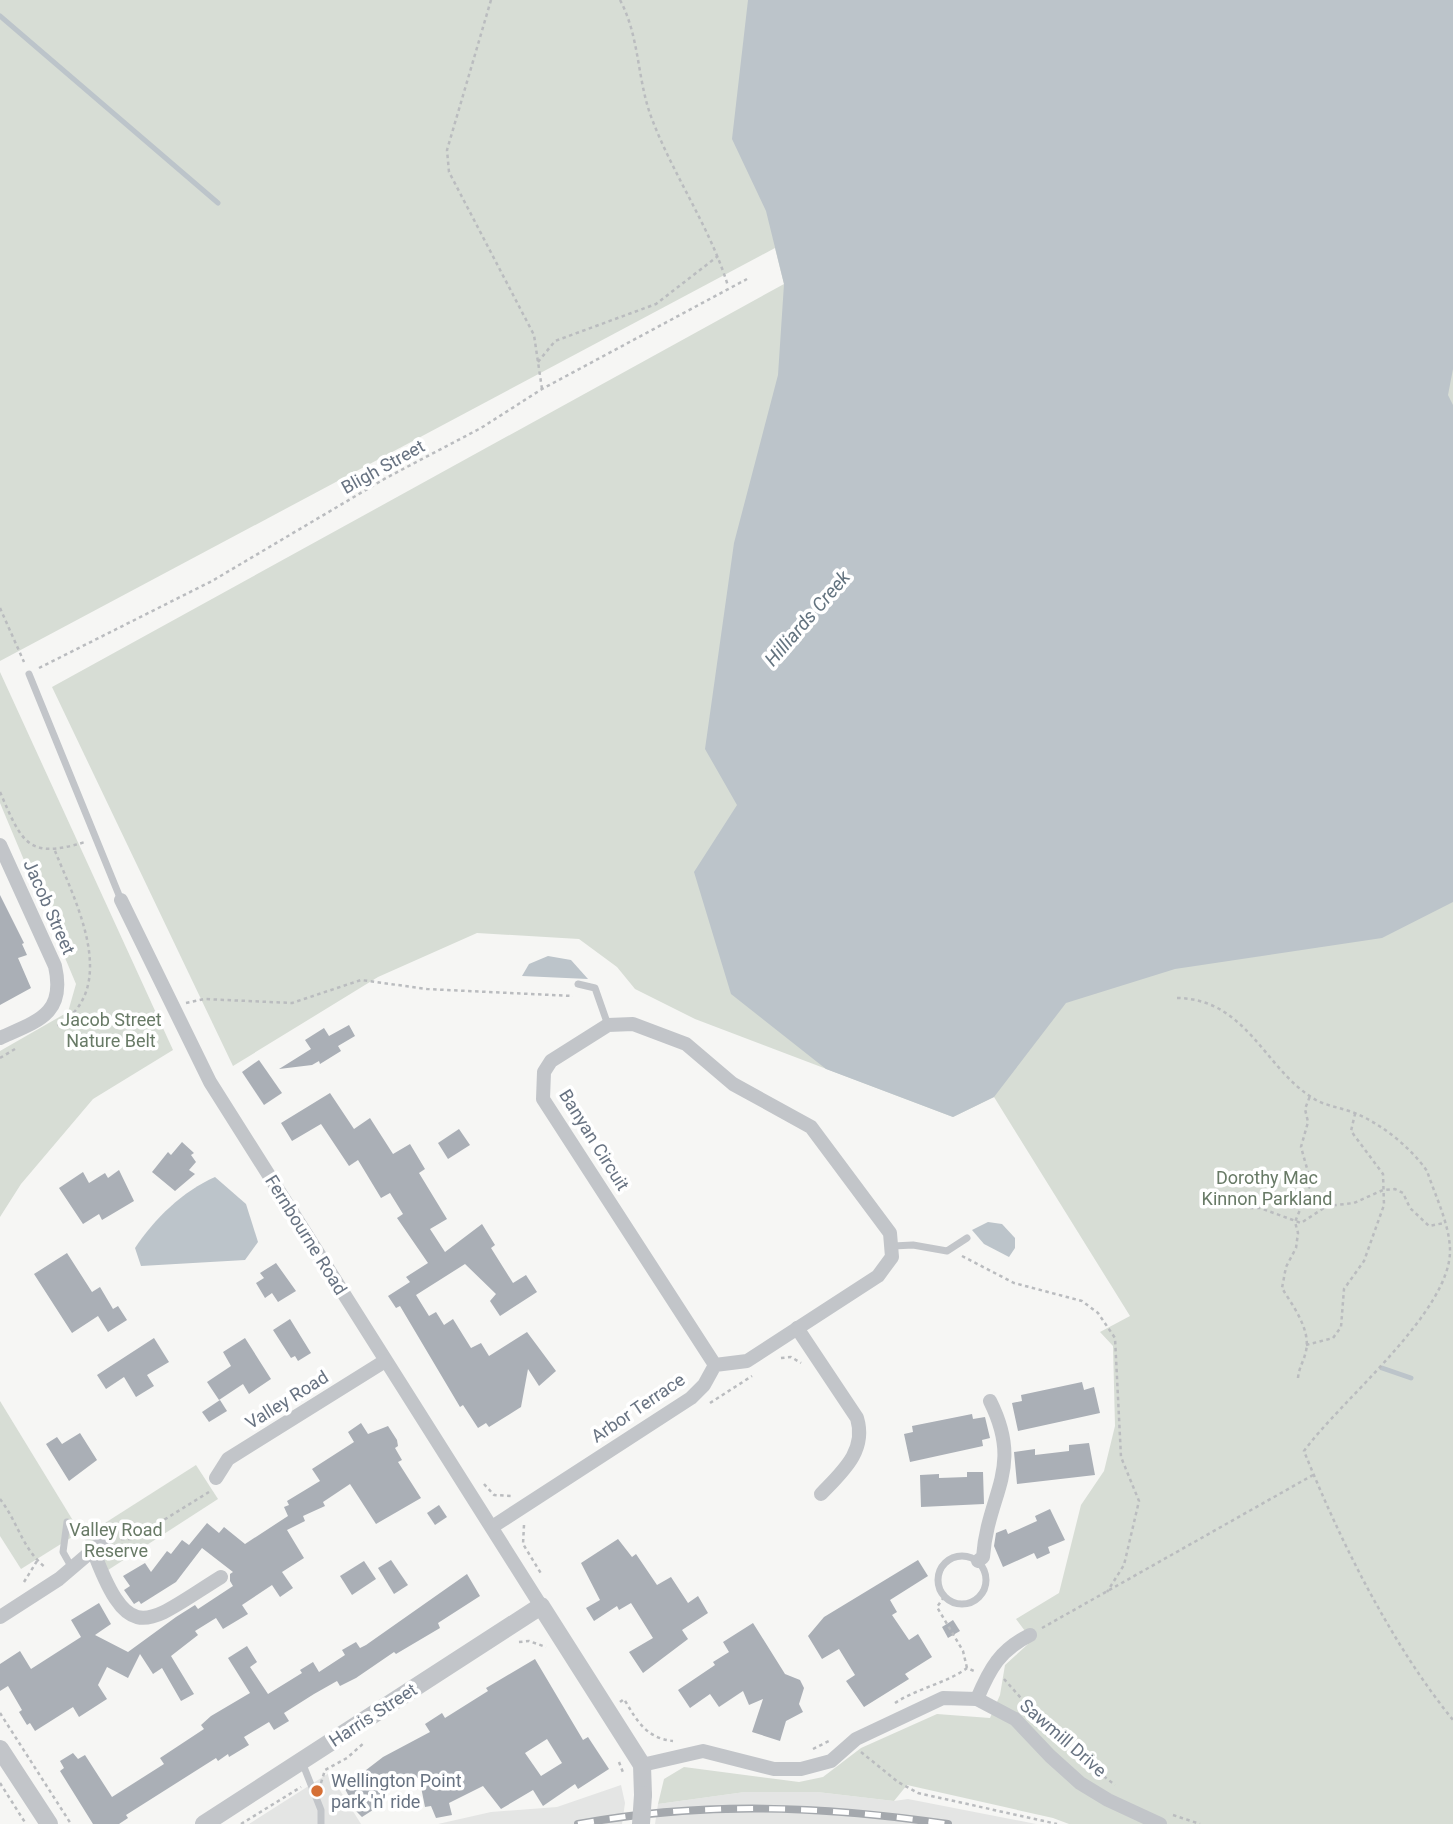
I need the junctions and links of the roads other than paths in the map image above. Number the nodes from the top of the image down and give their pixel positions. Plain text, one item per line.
1 (29, 674) road end
2 (0, 845) edge
3 (121, 900) joint
4 (578, 984) dead end
5 (608, 1025) junction
6 (0, 1038) edge
7 (967, 1238) dead end
8 (893, 1246) junction
9 (797, 1328) junction
10 (385, 1361) junction
11 (715, 1364) junction
12 (990, 1401) dead end
13 (216, 1478) road end
14 (821, 1494) dead end
15 (67, 1522) dead end
16 (492, 1527) junction
17 (107, 1538) road end
18 (93, 1550) junction
19 (938, 1557) dead end
20 (978, 1561) junction
21 (943, 1565) junction
22 (73, 1569) junction
23 (221, 1577) dead end
24 (541, 1606) junction
25 (0, 1617) edge
26 (1030, 1635) road end
27 (977, 1699) junction
28 (0, 1749) edge
29 (301, 1761) junction
30 (642, 1765) junction
31 (1164, 1819) edge
32 (49, 1823) edge
33 (204, 1824) edge
34 (321, 1824) edge
35 (641, 1824) edge

1 - 3 lane, Fernbourne Road
2 - 6 street, Jacob Street
3 - 10 street, Fernbourne Road
4 - 5 lane
5 - 8 street
5 - 11 street, Banyan Circuit
7 - 8 lane
8 - 9 street
9 - 11 street
9 - 14 street
10 - 13 street, Valley Road
10 - 16 street, Fernbourne Road
11 - 16 street, Arbor Terrace
12 - 20 street
15 - 22 lane
16 - 24 street, Fernbourne Road
17 - 18 street
18 - 22 street
18 - 23 street
19 - 21 lane
20 - 21 lane
20 - 21 lane
22 - 25 street
24 - 29 street, Harris Street
24 - 30 street, Fernbourne Road
26 - 27 street
27 - 30 street
27 - 31 street, Sawmill Drive
28 - 32 street
29 - 33 street, Harris Street
29 - 34 lane
30 - 35 street, bridge

